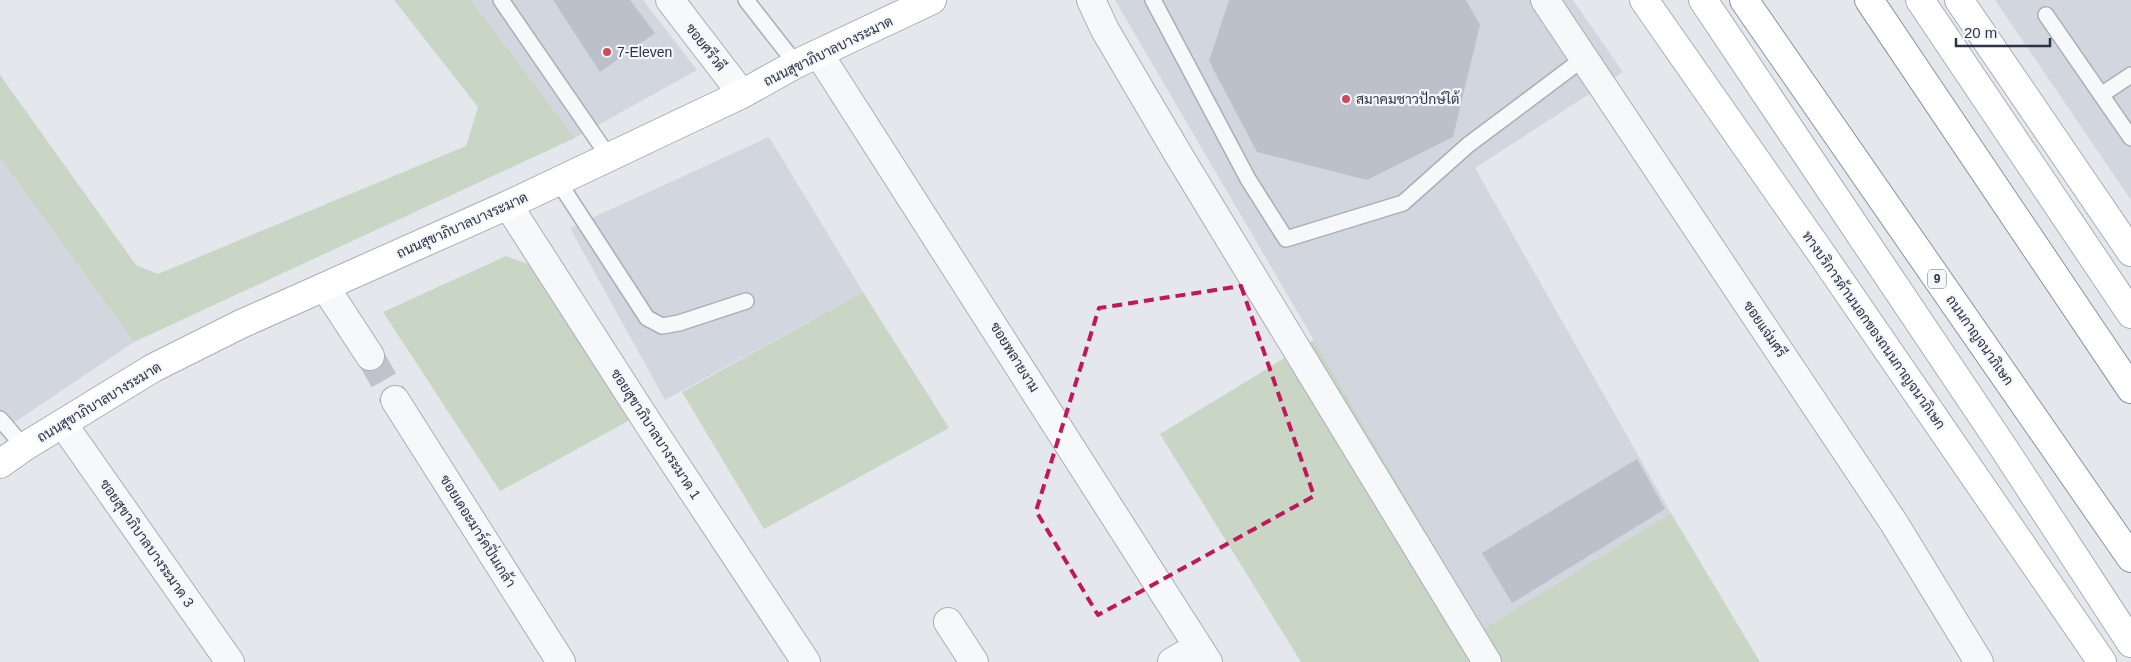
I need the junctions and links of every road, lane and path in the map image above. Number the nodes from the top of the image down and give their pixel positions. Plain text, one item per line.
1 (501, 0) edge
2 (670, 0) edge
3 (746, 0) edge
4 (932, 0) edge
5 (1091, 0) edge
6 (1152, 0) edge
7 (1545, 0) edge
8 (1644, 0) edge
9 (1703, 0) edge
10 (1744, 0) edge
11 (1869, 0) edge
12 (1920, 0) edge
13 (1959, 0) edge
14 (2046, 15) dead end
15 (1584, 58) junction
16 (807, 59) junction
17 (2131, 75) edge
18 (742, 94) junction
19 (2101, 95) junction
20 (2131, 138) edge
21 (609, 157) junction
22 (558, 181) junction
23 (508, 205) junction
24 (2131, 252) edge
25 (325, 287) junction
26 (746, 301) dead end
27 (2131, 314) edge
28 (370, 356) tunnel mouth
29 (2131, 389) edge
30 (395, 400) tunnel mouth
31 (0, 419) edge
32 (63, 424) junction
33 (24, 447) junction
34 (0, 464) edge
35 (2131, 558) edge
36 (948, 622) dead end
37 (2131, 643) edge
38 (1203, 654) edge
39 (230, 662) edge
40 (561, 662) edge
41 (806, 662) edge
42 (974, 662) edge
43 (1172, 662) edge
44 (1487, 662) edge
45 (1979, 662) edge
46 (2102, 662) edge

1 - 21 lane
2 - 18 street, ซอยศรีวดี
3 - 16 lane
4 - 16 main road, ถนนสุขาภิบาลบางระมาด
5 - 44 street
6 - 15 lane
7 - 15 street, ซอยแจ่มศรี
8 - 46 main road, ทางบริการด้านนอกของถนนกาญจนาภิเษก
9 - 37 main road
10 - 35 main road, ถนนกาญจนาภิเษก / 9
11 - 29 main road
12 - 27 main road
13 - 24 main road
14 - 19 lane
15 - 45 street, ซอยแจ่มศรี
16 - 18 main road, ถนนสุขาภิบาลบางระมาด
16 - 38 street, ซอยพลายงาม
17 - 19 lane
18 - 21 main road, ถนนสุขาภิบาลบางระมาด
19 - 20 lane
21 - 22 main road, ถนนสุขาภิบาลบางระมาด
22 - 23 main road, ถนนสุขาภิบาลบางระมาด
22 - 26 lane
23 - 25 main road, ถนนสุขาภิบาลบางระมาด
23 - 41 street, ซอยสุขาภิบาลบางระมาด 1
25 - 28 street
25 - 32 main road, ถนนสุขาภิบาลบางระมาด
30 - 40 street, ซอยเดอะมาร์คปิ่นเกล้า
31 - 33 lane
32 - 33 main road, ถนนสุขาภิบาลบางระมาด
32 - 39 street, ซอยสุขาภิบาลบางระมาด 3
33 - 34 main road, ถนนสุขาภิบาลบางระมาด
36 - 42 street
38 - 43 street

